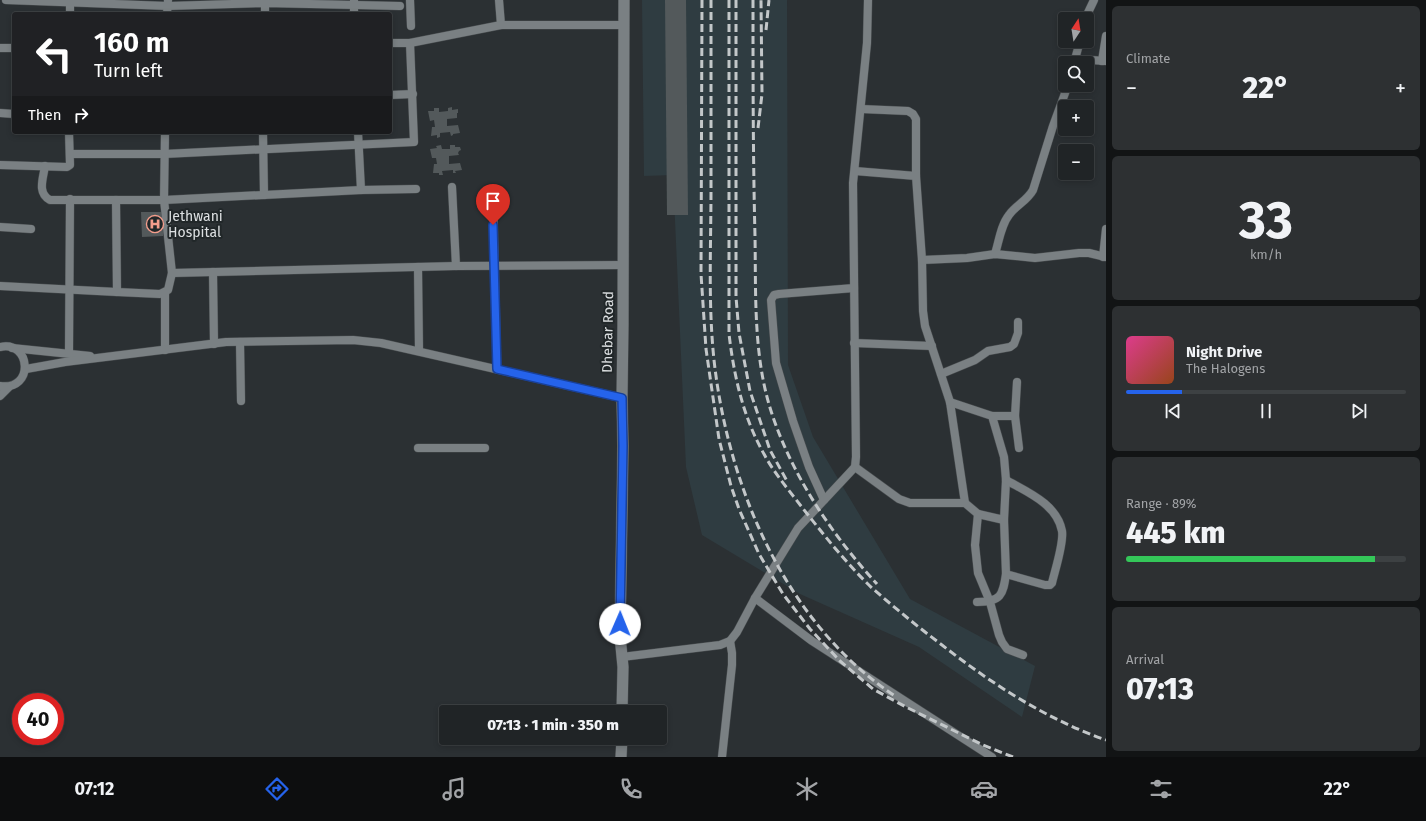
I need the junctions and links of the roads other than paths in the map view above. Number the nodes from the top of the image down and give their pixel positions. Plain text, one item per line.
1 (6, 0) edge
2 (410, 0) edge
3 (500, 0) edge
4 (624, 0) edge
5 (868, 0) edge
6 (1094, 0) edge
7 (70, 1) edge
8 (265, 1) edge
9 (354, 2) edge
10 (400, 6) dead end
11 (168, 7) edge
12 (70, 12) edge
13 (265, 12) edge
14 (1089, 12) edge
15 (501, 25) junction
16 (624, 25) junction
17 (411, 26) dead end
18 (1106, 36) edge
19 (392, 43) edge
20 (410, 43) junction
21 (0, 48) edge
22 (12, 48) edge
23 (1104, 61) edge
24 (1065, 92) edge
25 (413, 94) junction
26 (392, 95) edge
27 (861, 109) junction
28 (0, 113) edge
29 (12, 114) edge
30 (69, 134) edge
31 (165, 134) edge
32 (263, 134) edge
33 (358, 134) edge
34 (358, 144) junction
35 (263, 149) junction
36 (70, 154) junction
37 (164, 154) junction
38 (0, 165) edge
39 (44, 166) junction
40 (855, 171) junction
41 (916, 176) junction
42 (452, 187) dead end
43 (416, 188) dead end
44 (361, 190) junction
45 (264, 195) junction
46 (493, 198) dead end
47 (70, 200) junction
48 (116, 200) junction
49 (164, 200) junction
50 (0, 227) edge
51 (1106, 228) edge
52 (31, 229) dead end
53 (995, 254) junction
54 (1104, 257) edge
55 (922, 260) junction
56 (624, 265) junction
57 (456, 266) junction
58 (494, 266) junction
59 (418, 267) junction
60 (213, 272) junction
61 (172, 273) junction
62 (0, 286) edge
63 (854, 288) junction
64 (70, 289) junction
65 (117, 292) junction
66 (165, 293) junction
67 (1018, 322) dead end
68 (240, 342) junction
69 (854, 343) junction
70 (214, 344) junction
71 (932, 346) junction
72 (0, 347) edge
73 (12, 348) junction
74 (165, 350) junction
75 (419, 351) junction
76 (69, 353) junction
77 (101, 358) junction
78 (26, 368) junction
79 (497, 369) junction
80 (941, 374) junction
81 (1017, 382) dead end
82 (0, 386) edge
83 (9, 387) junction
84 (0, 396) edge
85 (622, 398) junction
86 (241, 401) dead end
87 (950, 402) junction
88 (992, 416) junction
89 (1015, 416) junction
90 (418, 448) dead end
91 (485, 448) dead end
92 (1019, 448) dead end
93 (855, 467) junction
94 (1006, 480) junction
95 (824, 500) junction
96 (966, 503) junction
97 (978, 514) junction
98 (1004, 520) junction
99 (1006, 574) junction
100 (755, 598) junction
101 (977, 602) dead end
102 (990, 602) junction
103 (730, 641) junction
104 (1023, 655) dead end
105 (622, 657) junction
106 (622, 705) edge
107 (622, 745) edge
108 (621, 757) edge
109 (722, 757) edge
110 (992, 757) edge

1 - 7 street
2 - 17 street
3 - 15 street
4 - 16 street, Dhebar Road
5 - 27 street
6 - 14 street
7 - 11 street
7 - 12 street
8 - 9 street
8 - 11 street
8 - 13 street
9 - 10 street
15 - 16 street
15 - 20 street
16 - 56 street, Dhebar Road
18 - 23 street
19 - 20 street
20 - 25 street
21 - 22 street
24 - 53 street
25 - 26 street
25 - 34 street
27 - 40 street
27 - 41 street
28 - 29 street
30 - 36 street
31 - 37 street
32 - 35 street
33 - 34 street
34 - 35 street
34 - 44 street
35 - 37 street
35 - 45 street
36 - 37 street
36 - 39 street
37 - 49 street
38 - 39 street
39 - 47 street
40 - 41 street
40 - 63 street
41 - 55 street
42 - 57 street
43 - 44 street
44 - 45 street
45 - 49 street
46 - 58 street
47 - 48 street
47 - 64 street
48 - 49 street
48 - 65 street
49 - 61 street
50 - 52 street
51 - 54 street
53 - 54 street
53 - 55 street
55 - 71 street
56 - 58 street
56 - 85 street, Dhebar Road
57 - 58 street
57 - 59 street
58 - 79 street
59 - 60 street
59 - 75 street
60 - 61 street
60 - 70 street
61 - 66 street
62 - 64 street
63 - 69 street
63 - 95 street
64 - 65 street
64 - 76 street
65 - 66 street
66 - 74 street
67 - 80 street
68 - 70 street
68 - 75 street
68 - 86 street
69 - 71 street
69 - 93 street
70 - 74 street
71 - 80 street
72 - 73 street
73 - 76 street
73 - 78 street
74 - 77 street
75 - 79 street
76 - 77 street
77 - 78 street
78 - 83 street
79 - 85 street
80 - 87 street
81 - 89 street
82 - 83 street
83 - 84 street
85 - 105 street, Dhebar Road
87 - 88 street
87 - 96 street
88 - 89 street
88 - 94 street
89 - 92 street
90 - 91 street
93 - 95 street
93 - 96 street
94 - 98 street
94 - 99 street
95 - 100 street
96 - 97 street
97 - 98 street
97 - 102 street
98 - 99 street
99 - 102 street
100 - 103 street
100 - 110 street
101 - 102 street
102 - 104 street
103 - 105 street
103 - 109 street
105 - 106 street, Dhebar Road
107 - 108 street

